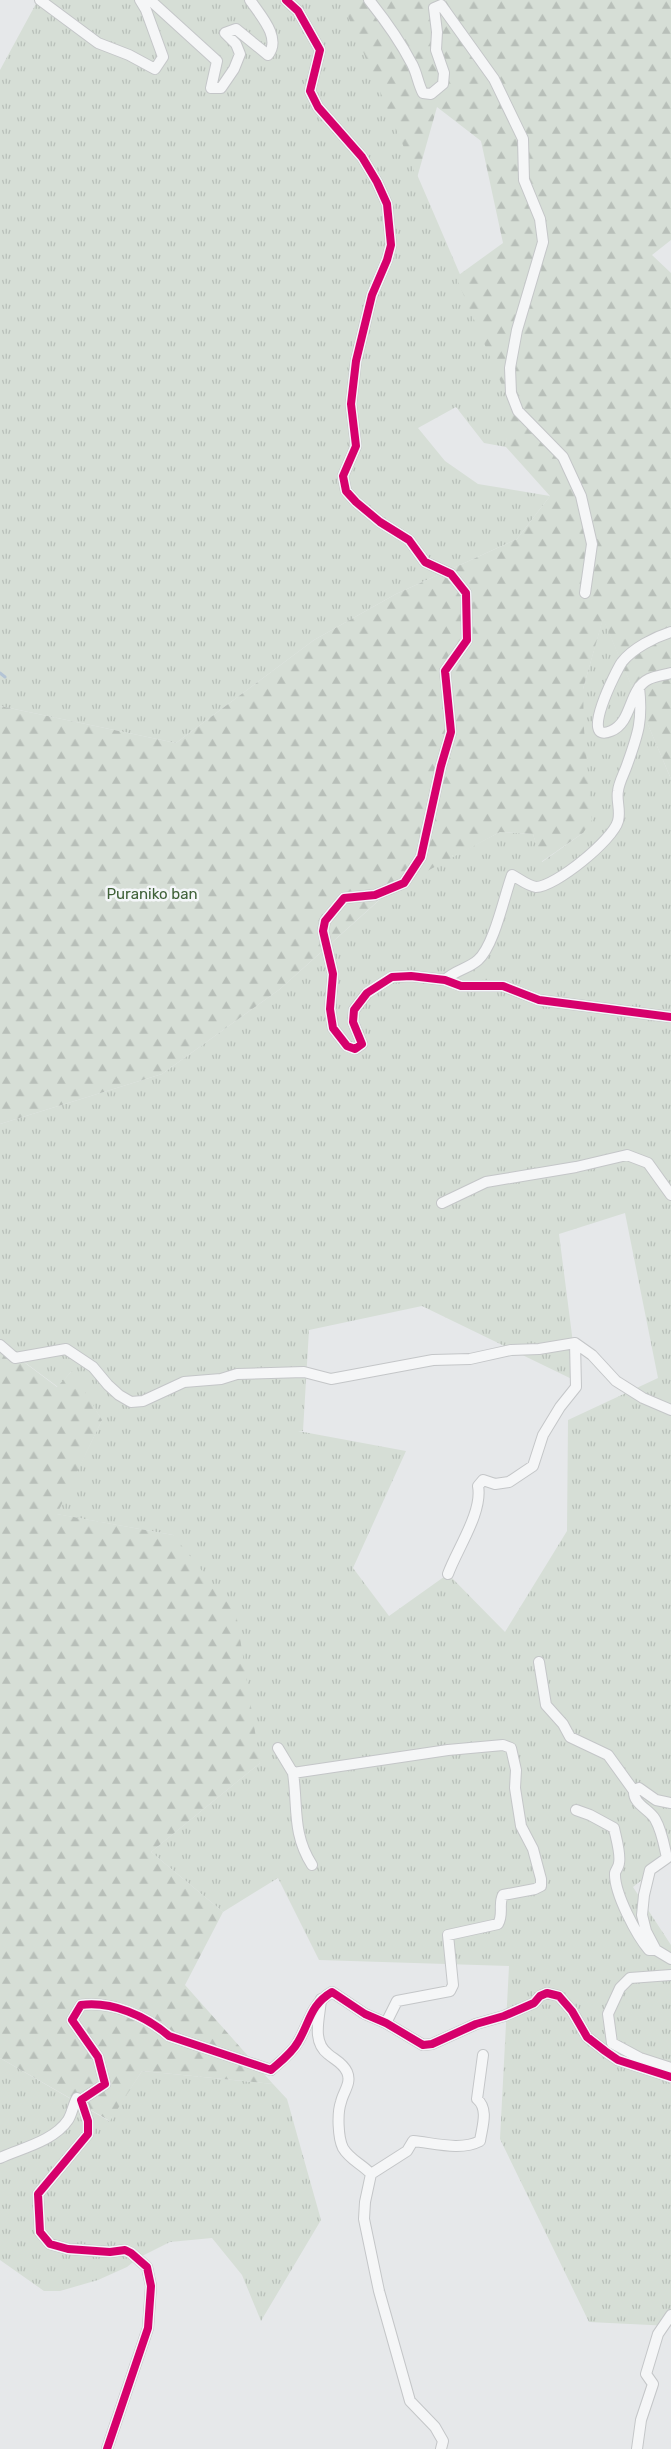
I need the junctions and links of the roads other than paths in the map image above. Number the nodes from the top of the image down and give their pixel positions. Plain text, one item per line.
1 (40, 0) edge
2 (140, 0) edge
3 (150, 0) edge
4 (250, 0) edge
5 (286, 0) edge
6 (369, 0) edge
7 (585, 593) dead end
8 (671, 632) edge
9 (671, 672) edge
10 (639, 687) junction
11 (445, 980) junction
12 (671, 1017) edge
13 (671, 1195) edge
14 (442, 1203) dead end
15 (574, 1343) junction
16 (0, 1345) edge
17 (671, 1410) edge
18 (448, 1574) dead end
19 (538, 1662) dead end
20 (278, 1748) dead end
21 (293, 1773) junction
22 (634, 1791) junction
23 (671, 1803) edge
24 (576, 1810) dead end
25 (312, 1864) dead end
26 (656, 1950) junction
27 (671, 1959) edge
28 (671, 1975) edge
29 (321, 1998) junction
30 (386, 2023) junction
31 (483, 2054) dead end
32 (671, 2068) edge
33 (671, 2077) edge
34 (81, 2100) junction
35 (0, 2158) edge
36 (371, 2174) junction
37 (671, 2315) edge
38 (107, 2449) edge
39 (441, 2449) edge
40 (637, 2449) edge

1 - 2 street
3 - 4 street
5 - 11 street
6 - 7 street
8 - 10 street
9 - 10 street
10 - 11 street
11 - 12 street
13 - 14 street
15 - 16 street
15 - 17 street
15 - 18 street
19 - 22 street
20 - 21 street
21 - 25 street
21 - 30 street
22 - 23 street
22 - 26 street
24 - 26 street
26 - 27 street
28 - 32 street
29 - 30 street
29 - 34 street
29 - 36 street
30 - 33 street
31 - 36 street
34 - 35 street
34 - 38 street
36 - 39 street
37 - 40 street

